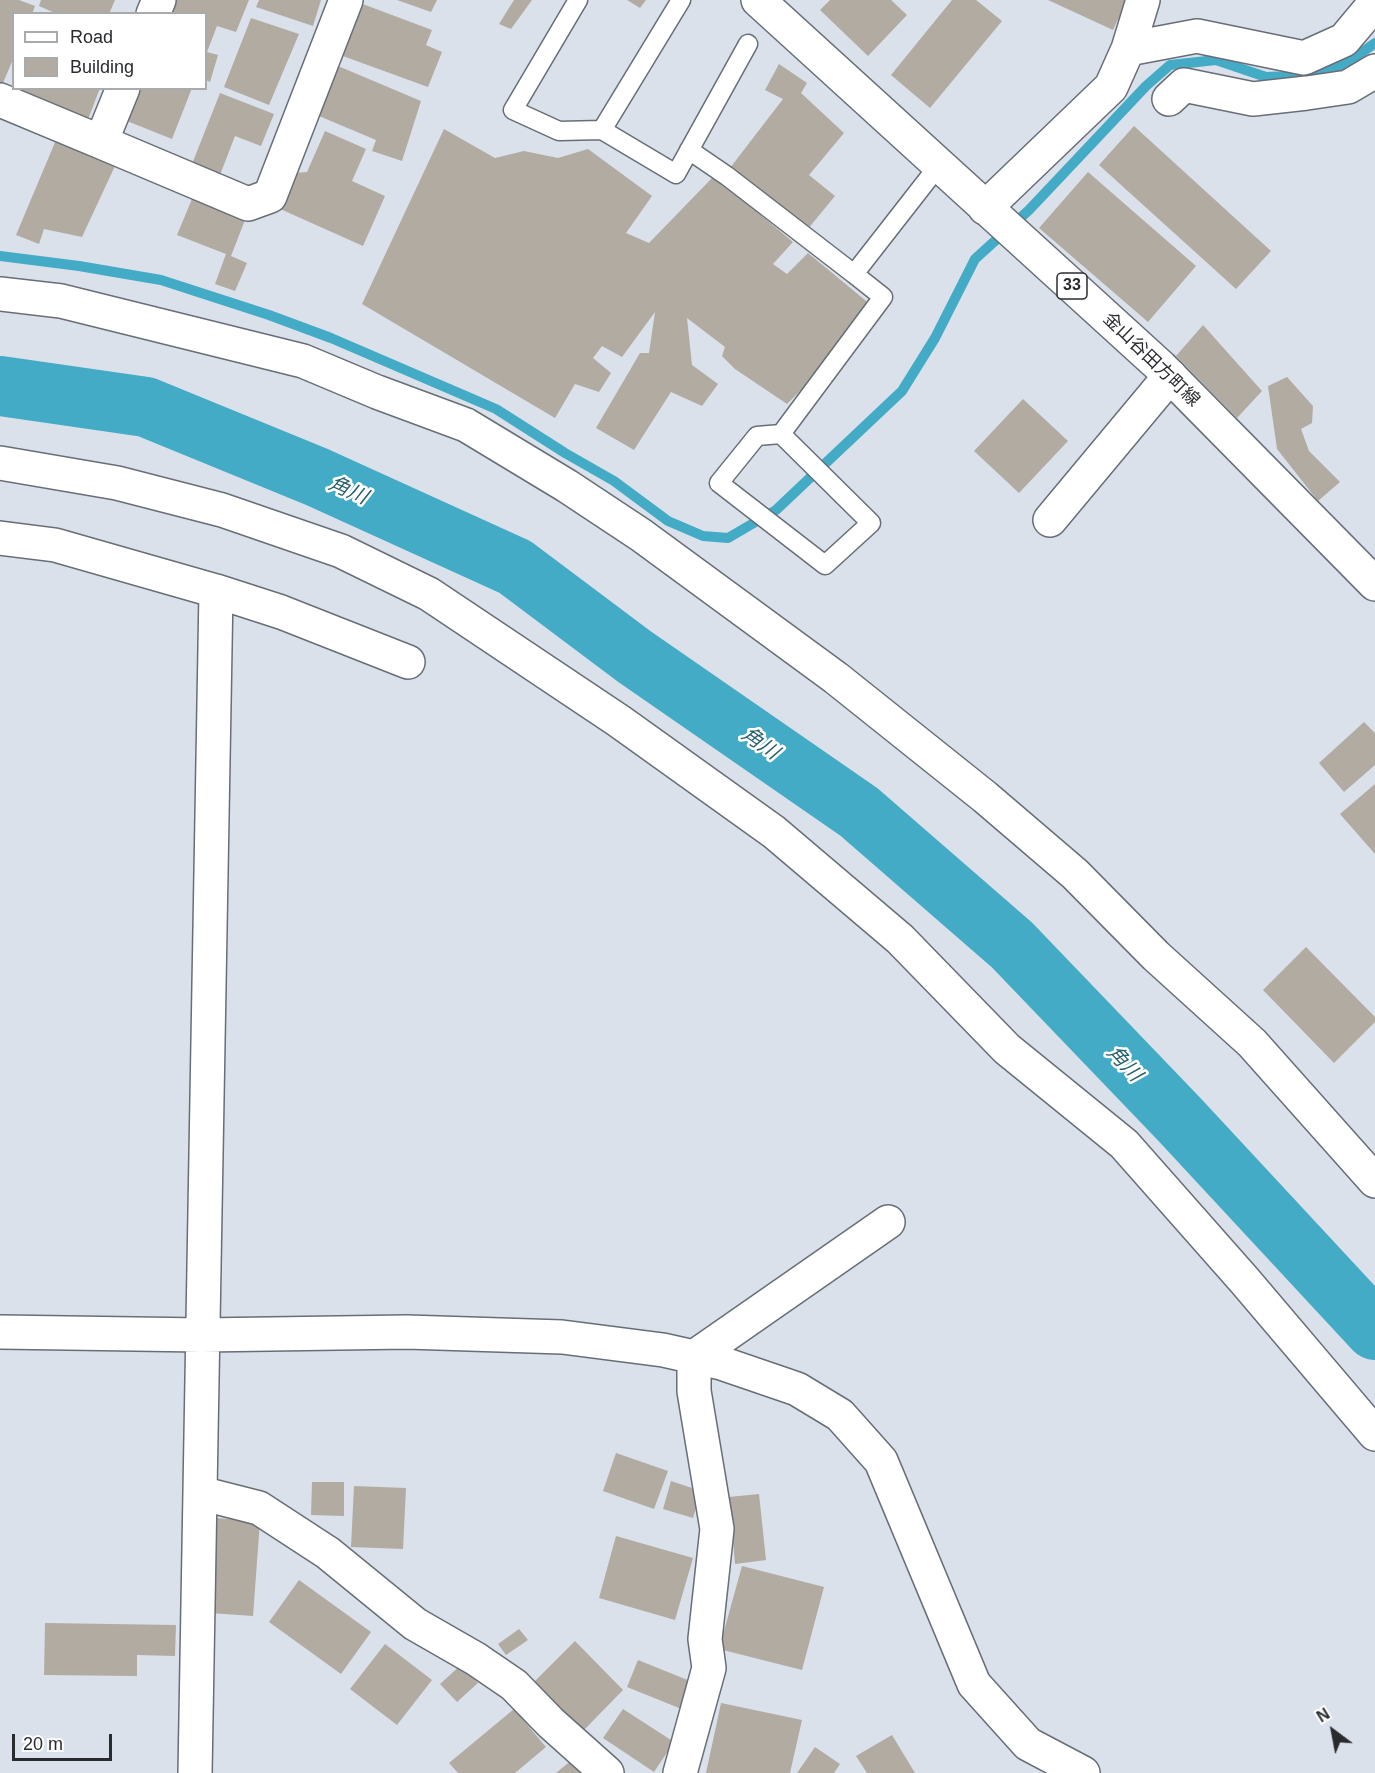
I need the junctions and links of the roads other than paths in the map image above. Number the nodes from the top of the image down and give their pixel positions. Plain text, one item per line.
1 (346, 0) edge
2 (578, 0) edge
3 (681, 0) edge
4 (758, 0) edge
5 (1143, 0) edge
6 (1375, 3) edge
7 (748, 44) dead end
8 (1250, 48) junction
9 (1128, 50) junction
10 (1375, 71) edge
11 (122, 90) edge
12 (1228, 95) junction
13 (1169, 99) dead end
14 (0, 100) edge
15 (602, 130) junction
16 (101, 142) junction
17 (690, 150) junction
18 (939, 165) junction
19 (985, 208) junction
20 (854, 274) junction
21 (0, 294) edge
22 (1170, 376) junction
23 (781, 434) junction
24 (0, 463) edge
25 (1050, 520) dead end
26 (0, 538) edge
27 (1375, 584) edge
28 (216, 591) junction
29 (408, 663) dead end
30 (1375, 1181) edge
31 (888, 1222) dead end
32 (0, 1332) edge
33 (202, 1335) junction
34 (694, 1357) junction
35 (1375, 1434) edge
36 (200, 1493) junction
37 (195, 1773) edge
38 (607, 1773) edge
39 (680, 1773) edge
40 (1083, 1773) edge

1 - 16 street
2 - 15 lane
3 - 15 lane
4 - 18 street, 金山谷田方町線 / 33
5 - 9 street
6 - 8 street
7 - 17 lane
8 - 9 street
8 - 12 street
9 - 19 street
10 - 12 street
11 - 16 street
12 - 13 street
14 - 16 street
15 - 17 lane
17 - 20 lane
18 - 19 street, 金山谷田方町線 / 33
18 - 20 lane
19 - 22 street, 金山谷田方町線 / 33
20 - 23 lane
21 - 30 street
22 - 25 street
22 - 27 street, 金山谷田方町線 / 33
23 - 23 lane
24 - 35 street
26 - 28 street
28 - 29 street
28 - 33 street
31 - 34 street
32 - 33 street
33 - 34 street
33 - 36 street
34 - 39 street
34 - 40 street
36 - 37 street
36 - 38 street

